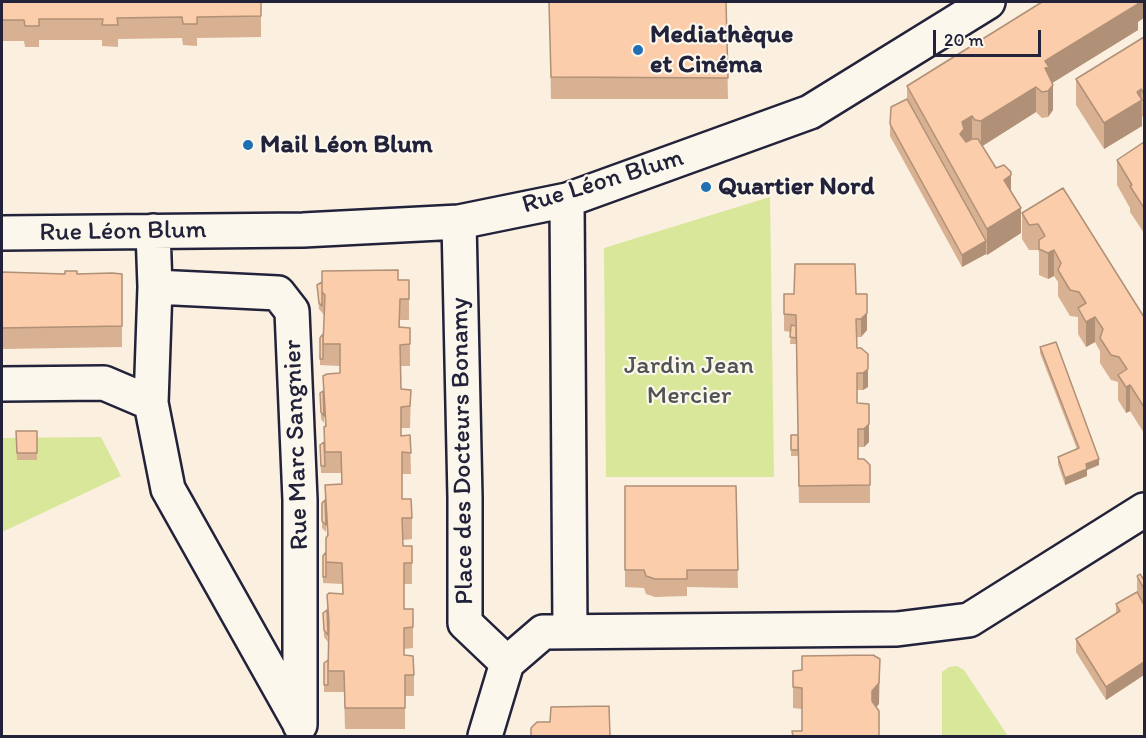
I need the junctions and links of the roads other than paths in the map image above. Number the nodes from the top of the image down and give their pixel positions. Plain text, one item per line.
1 (988, 2) edge
2 (567, 200) junction
3 (459, 222) junction
4 (153, 231) junction
5 (2, 233) edge
6 (155, 287) junction
7 (2, 384) edge
8 (151, 403) junction
9 (1144, 510) edge
10 (570, 631) junction
11 (507, 663) junction
12 (306, 731) edge
13 (485, 736) edge

1 - 2 street, Rue Léon Blum
2 - 3 street, Rue Léon Blum
2 - 10 street
3 - 4 street, Rue Léon Blum
3 - 11 street, Place des Docteurs Bonamy
4 - 5 street, Rue Léon Blum
4 - 6 street
6 - 8 street
6 - 12 street, Rue Marc Sangnier
7 - 8 street
8 - 12 street
9 - 10 street
10 - 11 street
11 - 13 street

